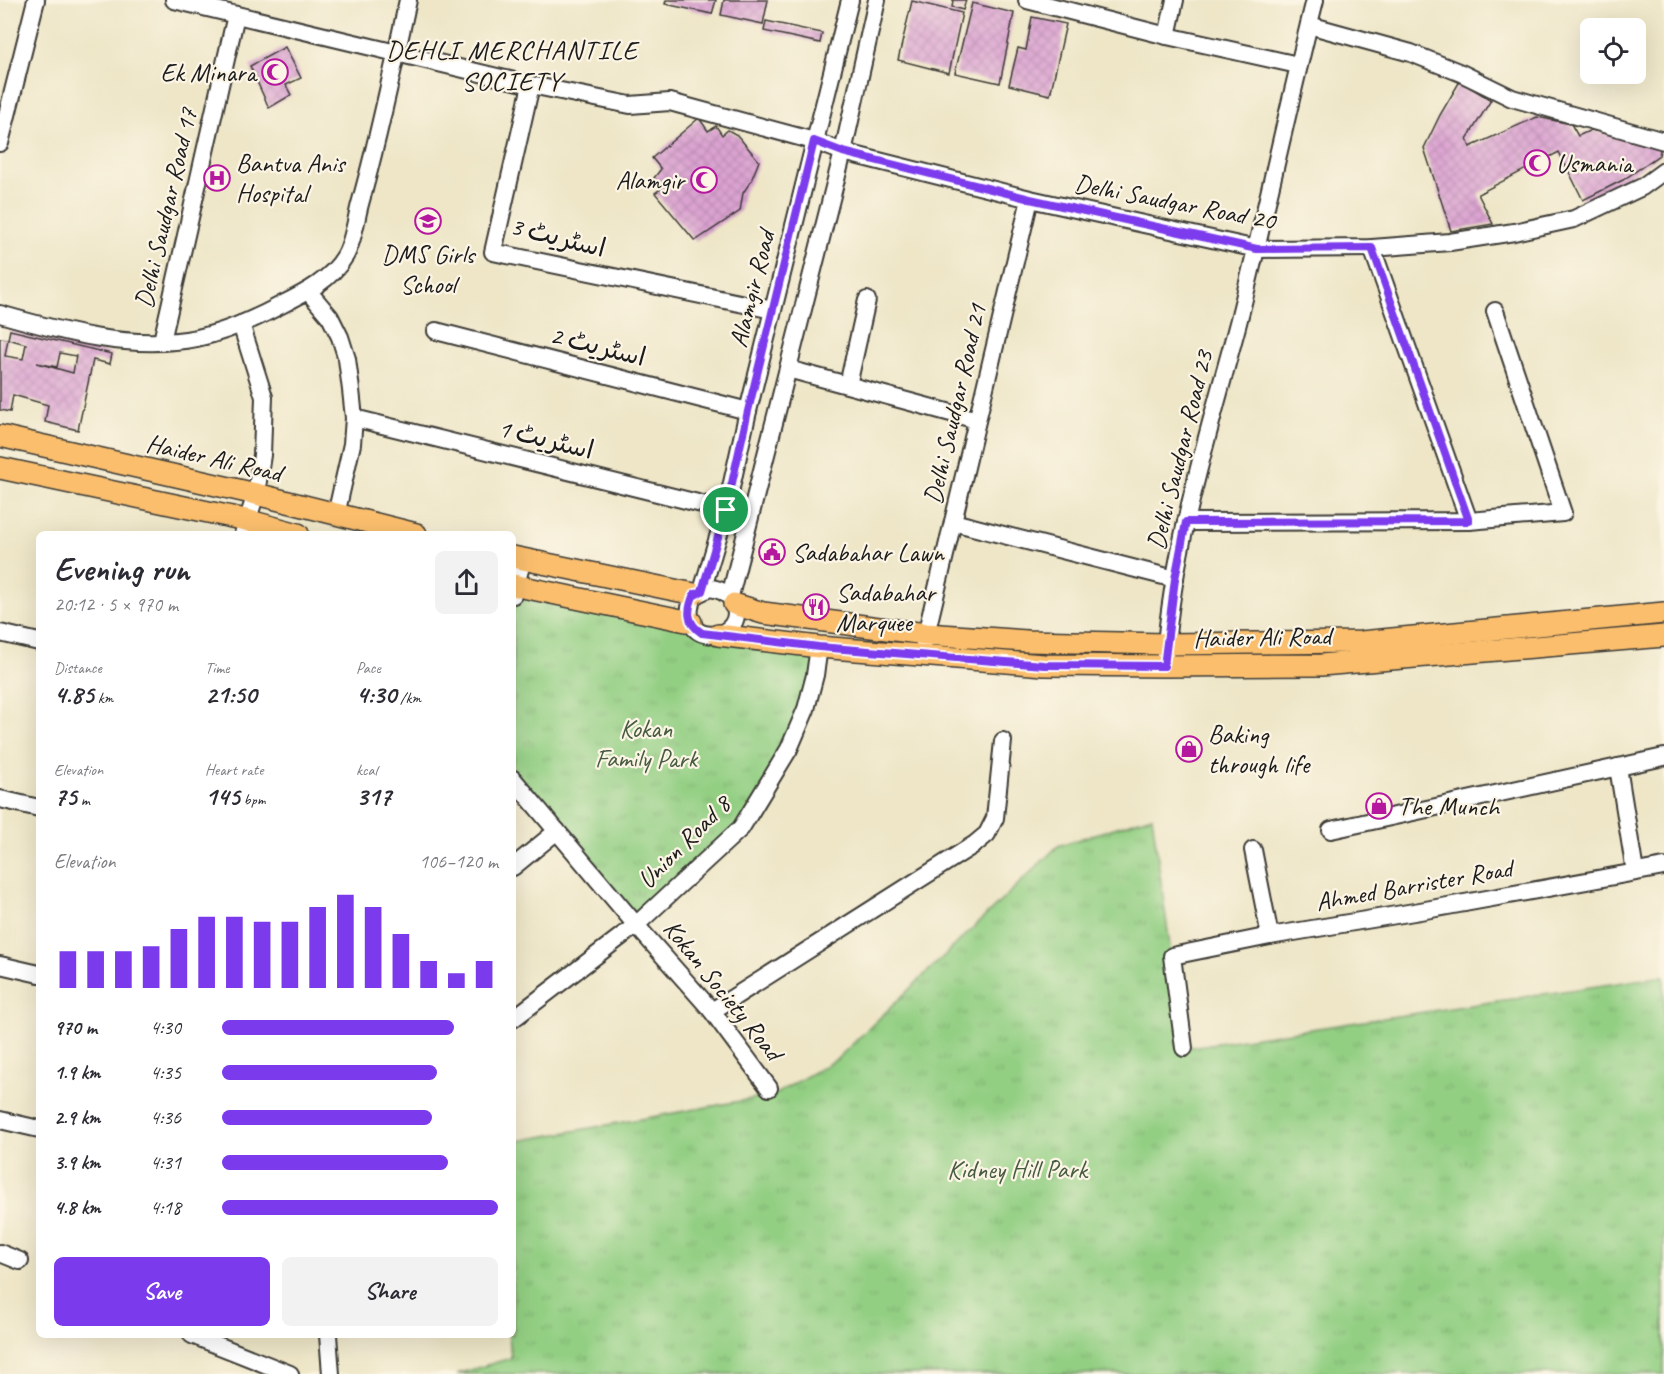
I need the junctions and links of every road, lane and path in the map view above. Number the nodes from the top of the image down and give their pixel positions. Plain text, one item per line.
1 (36, 0) edge
2 (174, 0) edge
3 (408, 0) edge
4 (850, 0) edge
5 (877, 0) edge
6 (1027, 0) edge
7 (1175, 0) edge
8 (1316, 0) edge
9 (1046, 2) edge
10 (236, 15) junction
11 (1309, 25) junction
12 (1167, 36) junction
13 (396, 54) junction
14 (1298, 65) junction
15 (531, 85) junction
16 (814, 141) junction
17 (1664, 141) edge
18 (0, 143) edge
19 (843, 152) junction
20 (1664, 171) edge
21 (1030, 199) junction
22 (1372, 248) junction
23 (1257, 249) junction
24 (308, 291) junction
25 (867, 300) dead end
26 (773, 310) junction
27 (1495, 311) dead end
28 (0, 314) edge
29 (241, 324) junction
30 (436, 331) dead end
31 (162, 341) junction
32 (788, 369) junction
33 (848, 385) junction
34 (748, 411) junction
35 (354, 418) junction
36 (977, 420) junction
37 (0, 436) edge
38 (0, 468) edge
39 (256, 494) junction
40 (726, 510) junction
41 (336, 515) junction
42 (1469, 521) junction
43 (953, 522) junction
44 (1186, 522) junction
45 (244, 527) edge
46 (275, 531) edge
47 (403, 531) edge
48 (518, 558) edge
49 (516, 574) edge
50 (1175, 579) junction
51 (516, 589) edge
52 (698, 592) junction
53 (732, 600) junction
54 (1664, 613) edge
55 (691, 622) junction
56 (0, 633) edge
57 (926, 634) junction
58 (718, 635) junction
59 (1664, 636) edge
60 (36, 641) edge
61 (1166, 644) junction
62 (819, 647) junction
63 (921, 656) junction
64 (1164, 666) junction
65 (1004, 741) dead end
66 (1664, 757) edge
67 (1618, 767) junction
68 (516, 783) edge
69 (0, 799) edge
70 (36, 807) edge
71 (1331, 830) dead end
72 (557, 831) junction
73 (1252, 850) dead end
74 (516, 865) edge
75 (1664, 867) edge
76 (1635, 872) junction
77 (636, 925) junction
78 (1270, 936) junction
79 (0, 965) edge
80 (36, 973) edge
81 (712, 1011) junction
82 (516, 1017) edge
83 (1184, 1048) dead end
84 (769, 1088) dead end
85 (0, 1120) edge
86 (36, 1128) edge
87 (0, 1253) edge
88 (20, 1261) dead end
89 (200, 1338) edge
90 (328, 1338) edge
91 (290, 1374) edge
92 (331, 1374) edge

1 - 18 street
2 - 10 street, Delhi Saudgar Road 20
3 - 13 street
4 - 16 street, Alamgir Road
5 - 19 street
6 - 9 street
7 - 12 street
8 - 11 street, Delhi Saudgar Road 23
9 - 12 street
10 - 13 street, Delhi Saudgar Road 20
10 - 31 street, Delhi Saudgar Road 17
11 - 14 street, Delhi Saudgar Road 23
11 - 17 street
12 - 14 street
13 - 15 street, Delhi Saudgar Road 20
13 - 24 street
14 - 23 street, Delhi Saudgar Road 23
15 - 16 street, Delhi Saudgar Road 20
15 - 26 street, اسٹریٹ 3
16 - 19 street, Delhi Saudgar Road 20
16 - 26 street, Alamgir Road
19 - 21 street, Delhi Saudgar Road 20
19 - 32 street
20 - 22 street, Delhi Saudgar Road 20
21 - 23 street, Delhi Saudgar Road 20
21 - 36 street, Delhi Saudgar Road 21
22 - 23 street, Delhi Saudgar Road 20
22 - 42 street
23 - 44 street, Delhi Saudgar Road 23
24 - 29 street
24 - 35 street
25 - 33 street
26 - 34 street, Alamgir Road
27 - 42 street
28 - 31 street
29 - 31 street
29 - 39 street
30 - 34 street, اسٹریٹ 2
32 - 33 street
32 - 53 street
33 - 36 street
34 - 40 street, Alamgir Road
35 - 40 street, اسٹریٹ 1
35 - 41 street
36 - 43 street, Delhi Saudgar Road 21
37 - 39 main road, Haider Ali Road
38 - 45 main road, Haider Ali Road
39 - 41 main road, Haider Ali Road
39 - 45 street
40 - 52 street, Alamgir Road
41 - 47 main road, Haider Ali Road
42 - 44 street
43 - 50 street
43 - 57 street, Delhi Saudgar Road 21
44 - 50 street, Delhi Saudgar Road 23
45 - 46 main road, Haider Ali Road
48 - 49 street
48 - 52 main road
50 - 61 street, Delhi Saudgar Road 23
51 - 55 main road
52 - 53 street
52 - 55 street
53 - 57 main road, Haider Ali Road
53 - 58 street
54 - 61 main road, Haider Ali Road
55 - 58 street
56 - 60 street
57 - 61 main road, Haider Ali Road
57 - 63 street, Delhi Saudgar Road 21
58 - 62 main road, Haider Ali Road
59 - 64 main road, Haider Ali Road
61 - 64 street, Delhi Saudgar Road 23
62 - 63 main road, Haider Ali Road
62 - 77 street, Union Road 8
63 - 64 main road, Haider Ali Road
65 - 81 street
66 - 67 street
67 - 71 street
67 - 76 street
68 - 72 street, Kokan Society Road
69 - 70 street
72 - 74 street
72 - 77 street, Kokan Society Road
73 - 78 street
75 - 76 street, Ahmed Barrister Road
76 - 78 street, Ahmed Barrister Road
77 - 81 street, Kokan Society Road
77 - 82 street, Union Road 8
78 - 83 street, Ahmed Barrister Road
79 - 80 street
81 - 84 street, Kokan Society Road
85 - 86 street
87 - 88 street
89 - 91 street
90 - 92 street

